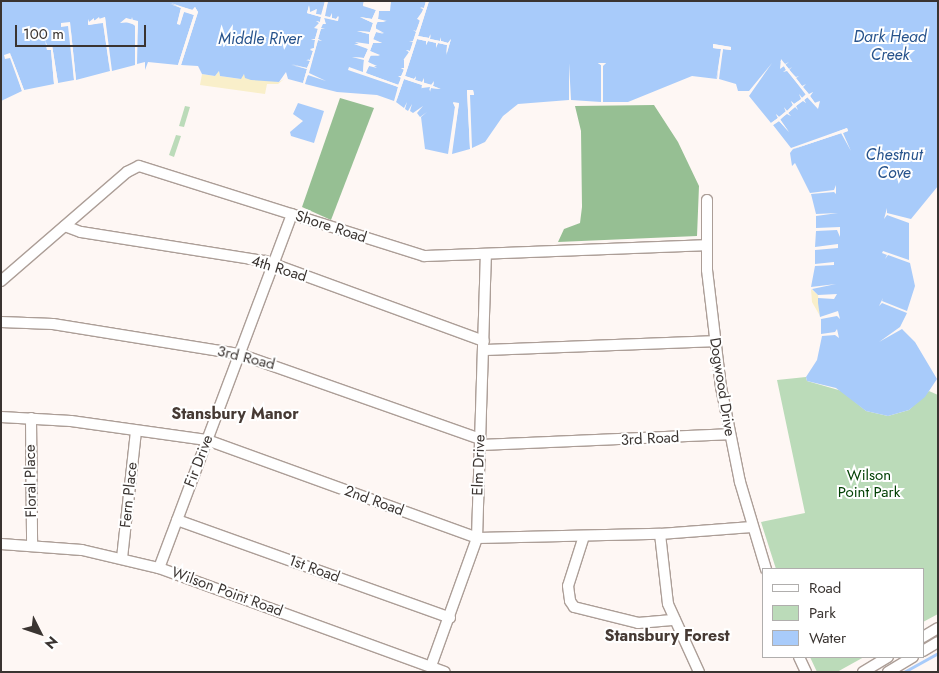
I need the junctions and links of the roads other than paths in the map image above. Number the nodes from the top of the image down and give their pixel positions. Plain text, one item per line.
1 (707, 200) dead end
2 (292, 214) junction
3 (66, 226) junction
4 (706, 245) junction
5 (486, 256) junction
6 (274, 265) junction
7 (1, 281) edge
8 (1, 322) edge
9 (714, 341) junction
10 (484, 346) junction
11 (239, 354) junction
12 (1, 417) edge
13 (31, 418) junction
14 (136, 431) junction
15 (730, 434) junction
16 (207, 440) junction
17 (480, 442) junction
18 (177, 520) junction
19 (752, 527) junction
20 (660, 534) junction
21 (584, 536) junction
22 (477, 538) junction
23 (1, 544) edge
24 (32, 545) junction
25 (122, 558) junction
26 (159, 568) junction
27 (766, 568) edge
28 (450, 618) junction
29 (675, 620) junction
30 (938, 628) edge
31 (924, 635) edge
32 (938, 642) edge
33 (924, 650) edge
34 (800, 658) edge
35 (886, 658) edge
36 (911, 658) edge
37 (431, 666) junction
38 (445, 672) edge
39 (699, 672) edge
40 (806, 672) edge
41 (863, 672) edge
42 (888, 672) edge

1 - 4 street, Dogwood Drive
2 - 3 street, Shore Road
2 - 5 street, Shore Road
2 - 6 street, Fir Drive
3 - 6 street, 4th Road
3 - 7 street, Shore Road
4 - 5 street, Shore Road
4 - 9 street, Dogwood Drive
5 - 10 street, Elm Drive
6 - 10 street, 4th Road
6 - 11 street, Fir Drive
8 - 11 street, 3rd Road
9 - 10 street, 4th Road
9 - 15 street, Dogwood Drive
10 - 17 street, Elm Drive
11 - 16 street, Fir Drive
11 - 17 street, 3rd Road
12 - 13 street, 2nd Road
13 - 14 street, 2nd Road
13 - 24 street, Floral Place
14 - 16 street, 2nd Road
14 - 25 street, Fern Place
15 - 17 street, 3rd Road
15 - 19 street, Dogwood Drive
16 - 18 street, Fir Drive
16 - 22 street, 2nd Road
17 - 22 street, Elm Drive
18 - 26 street, Fir Drive
18 - 28 street, 1st Road
19 - 20 street, 2nd Road
19 - 27 street, Dogwood Drive
20 - 21 street, 2nd Road
20 - 29 street
21 - 22 street, 2nd Road
21 - 29 street
22 - 28 street, Elm Drive
23 - 24 street, Wilson Point Road
24 - 25 street, Wilson Point Road
25 - 26 street, Wilson Point Road
26 - 37 street, Wilson Point Road
28 - 37 street, Elm Drive
29 - 39 street
30 - 31 street
32 - 33 street
34 - 40 street
35 - 41 street
36 - 42 street
37 - 38 street, Wilson Point Road

